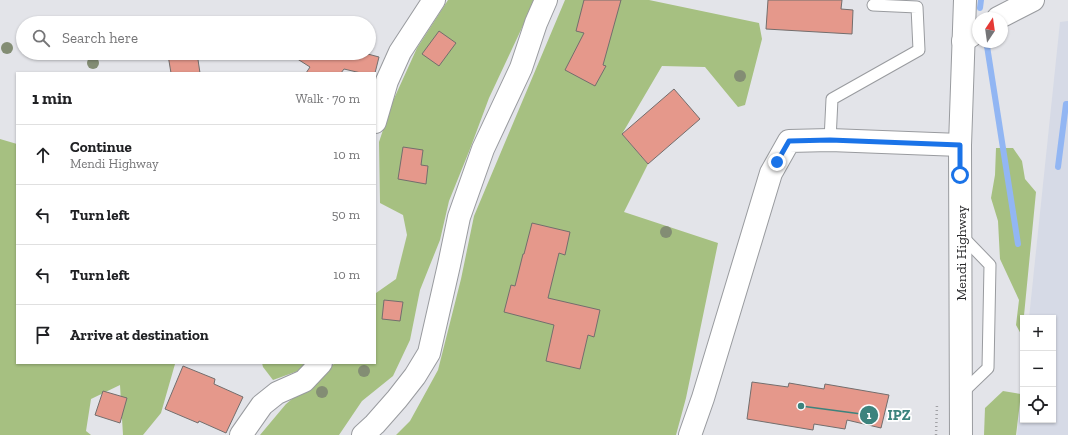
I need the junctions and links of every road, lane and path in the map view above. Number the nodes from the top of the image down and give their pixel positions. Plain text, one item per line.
1 (434, 0) edge
2 (546, 0) edge
3 (965, 0) edge
4 (1033, 0) edge
5 (872, 5) dead end
6 (1008, 13) edge
7 (971, 36) edge
8 (376, 119) edge
9 (830, 140) junction
10 (960, 145) junction
11 (961, 235) junction
12 (320, 364) edge
13 (961, 394) junction
14 (241, 435) edge
15 (364, 435) edge
16 (690, 435) edge
17 (961, 435) edge

1 - 8 street
2 - 15 street
3 - 7 street, Mendi Highway
4 - 6 street
5 - 9 lane
7 - 10 street, Mendi Highway
9 - 10 street
9 - 16 street
10 - 11 street, Mendi Highway
11 - 13 street, Mendi Highway
11 - 13 lane
12 - 14 street
13 - 17 street, Mendi Highway

